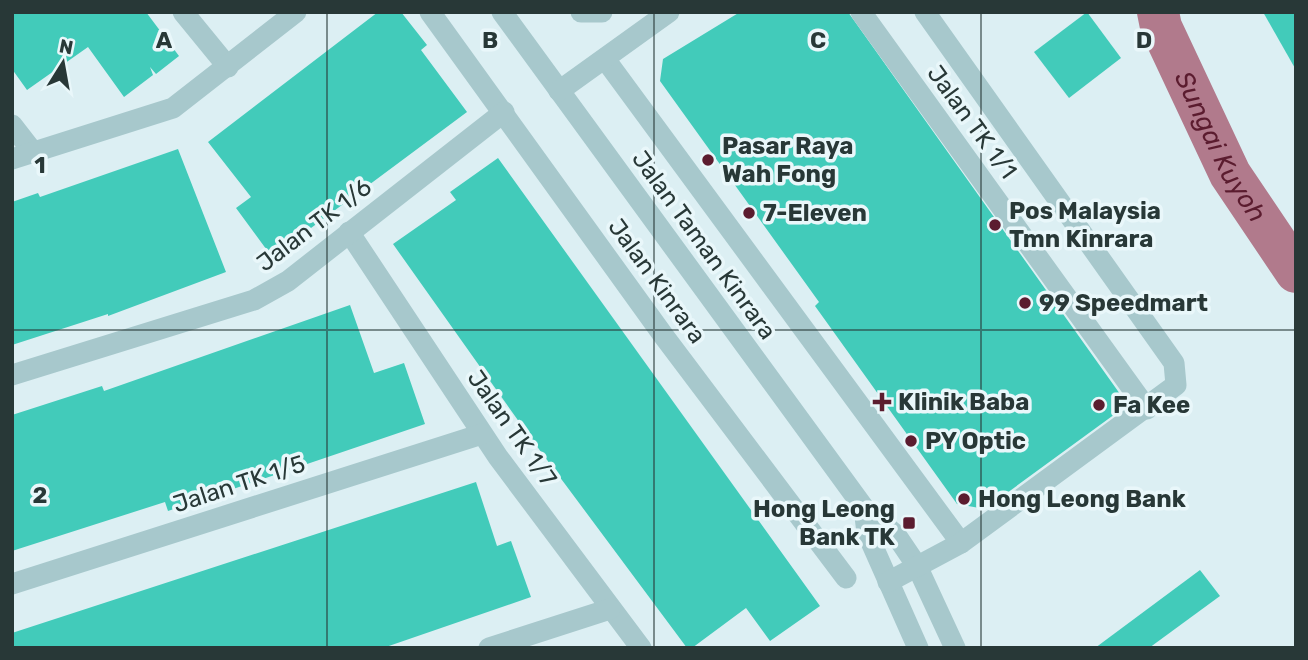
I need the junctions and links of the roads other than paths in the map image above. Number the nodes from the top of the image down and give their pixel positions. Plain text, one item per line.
1 (184, 12) edge
2 (296, 12) edge
3 (430, 12) edge
4 (502, 12) edge
5 (581, 12) edge
6 (602, 12) edge
7 (669, 12) edge
8 (861, 12) edge
9 (925, 12) edge
10 (605, 59) junction
11 (228, 67) junction
12 (559, 92) junction
13 (504, 113) junction
14 (12, 125) edge
15 (33, 152) junction
16 (12, 159) edge
17 (349, 232) junction
18 (12, 375) edge
19 (1147, 409) junction
20 (482, 434) junction
21 (864, 508) junction
22 (961, 543) junction
23 (918, 566) junction
24 (846, 578) dead end
25 (888, 582) junction
26 (12, 584) edge
27 (611, 609) junction
28 (489, 648) edge
29 (640, 648) edge
30 (918, 648) edge
31 (955, 648) edge

1 - 11 street
2 - 11 street
3 - 13 street, Jalan Kinrara
4 - 12 street, Jalan Taman Kinrara
5 - 6 street
7 - 10 street
8 - 19 street, Jalan TK 1/1
9 - 19 street, Jalan TK 1/1
10 - 12 street
10 - 22 street
11 - 15 street
12 - 21 street, Jalan Taman Kinrara
13 - 17 street, Jalan TK 1/6
13 - 24 street, Jalan Kinrara
14 - 15 street
15 - 16 street
17 - 18 street, Jalan TK 1/6
17 - 20 street, Jalan TK 1/7
19 - 22 street
20 - 26 street, Jalan TK 1/5
20 - 27 street, Jalan TK 1/7
21 - 23 street, Jalan Taman Kinrara
21 - 25 street, Jalan Taman Kinrara
22 - 23 street
23 - 25 street
23 - 31 street, Jalan Taman Kinrara
25 - 30 street, Jalan Taman Kinrara
27 - 28 street
27 - 29 street, Jalan TK 1/7

